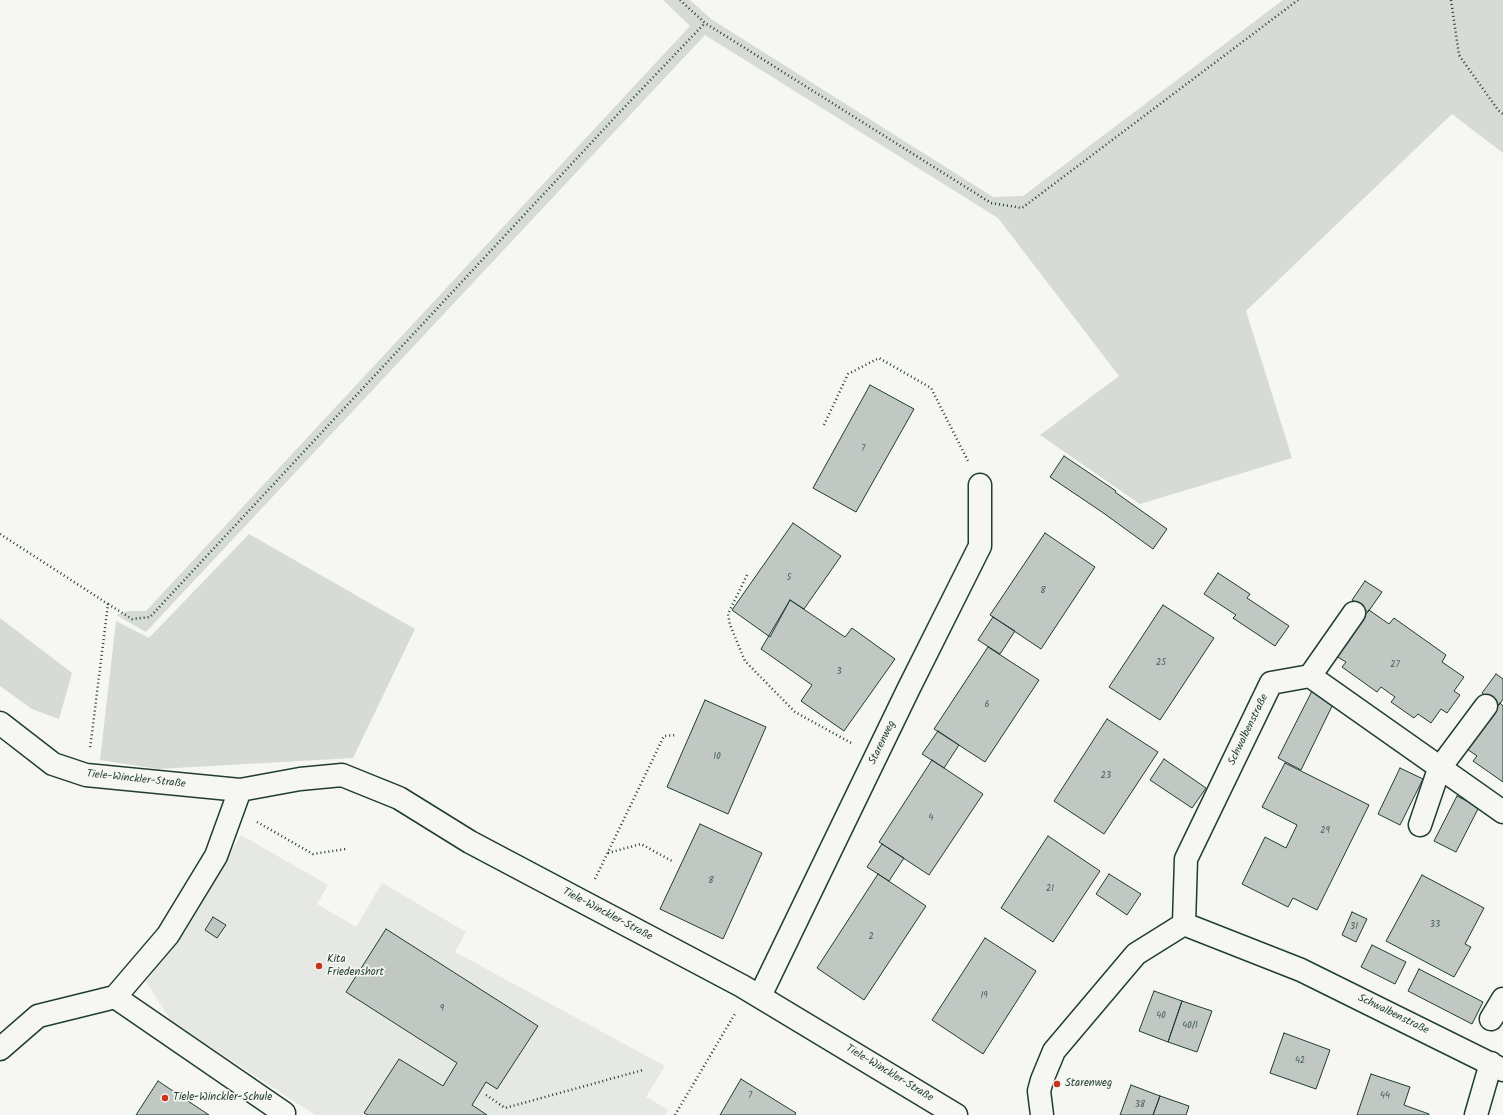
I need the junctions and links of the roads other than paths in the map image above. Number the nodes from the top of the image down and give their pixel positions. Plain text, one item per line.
1 (980, 485) road end
2 (1354, 613) dead end
3 (1310, 676) junction
4 (1486, 706) dead end
5 (0, 723) edge
6 (1440, 769) junction
7 (237, 799) junction
8 (1503, 812) edge
9 (1420, 826) dead end
10 (1184, 924) junction
11 (751, 991) junction
12 (116, 998) junction
13 (1503, 999) edge
14 (1491, 1020) dead end
15 (0, 1049) edge
16 (1497, 1066) edge
17 (283, 1115) edge
18 (956, 1115) edge
19 (1042, 1115) edge
20 (1476, 1115) edge

1 - 11 street, Starenweg
2 - 3 street
3 - 6 street
3 - 10 street, Schwalbenstraße
4 - 6 street
5 - 7 street, Tiele-Winckler-Straße
6 - 8 street
6 - 9 street
7 - 11 street, Tiele-Winckler-Straße
7 - 12 street
10 - 16 street, Schwalbenstraße
10 - 19 street
11 - 18 street, Tiele-Winckler-Straße
12 - 15 street
12 - 17 street
13 - 14 street
16 - 20 street, Schwalbenstraße

